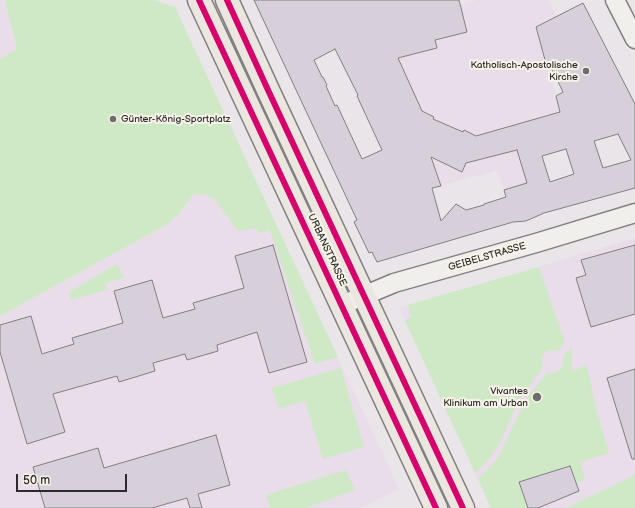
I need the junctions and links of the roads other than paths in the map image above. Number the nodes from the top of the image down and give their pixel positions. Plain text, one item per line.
1 (199, 0) edge
2 (227, 0) edge
3 (615, 0) edge
4 (635, 39) edge
5 (635, 213) edge
6 (364, 295) junction
7 (342, 306) junction
8 (436, 508) edge
9 (463, 508) edge

1 - 7 main road, URBANSTRASSE
2 - 6 main road, URBANSTRASSE
3 - 4 street
5 - 6 street, GEIBELSTRASSE
6 - 7 street, GEIBELSTRASSE
6 - 9 main road, URBANSTRASSE
7 - 8 main road, URBANSTRASSE

